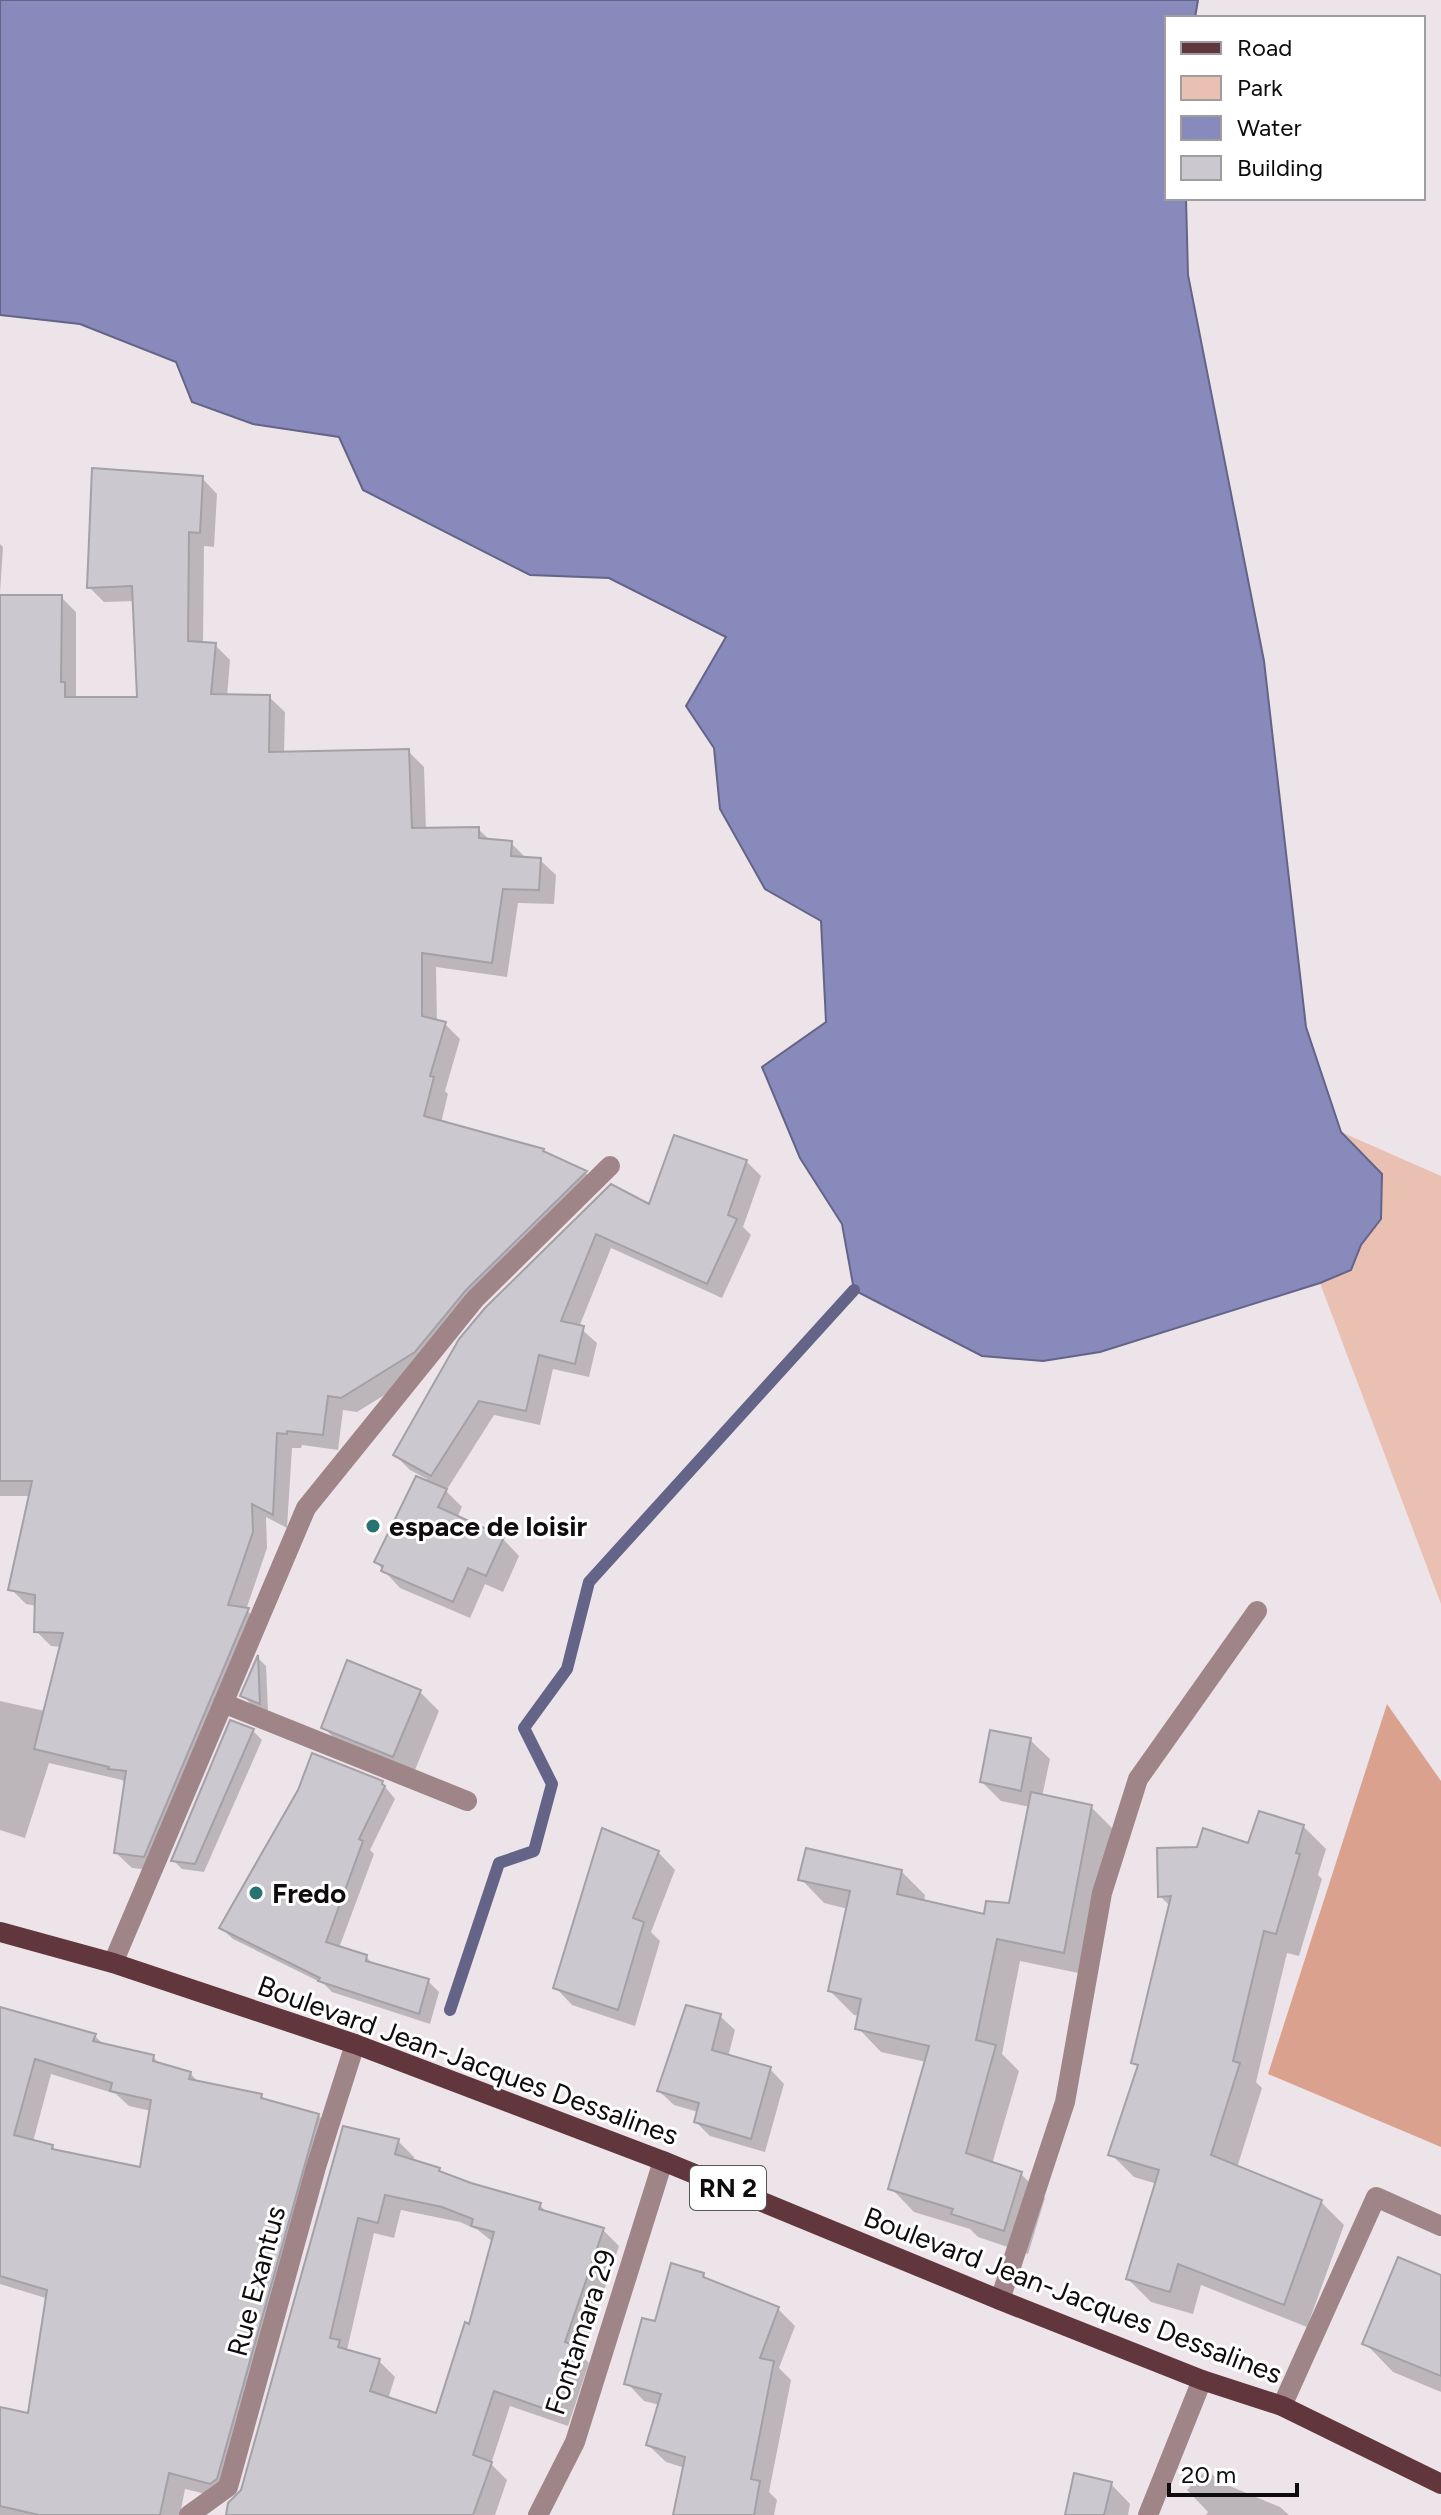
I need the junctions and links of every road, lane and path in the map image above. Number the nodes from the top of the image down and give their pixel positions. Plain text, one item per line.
1 (610, 1166) dead end
2 (1257, 1611) dead end
3 (223, 1703) junction
4 (467, 1801) dead end
5 (0, 1932) edge
6 (113, 1963) junction
7 (355, 2044) junction
8 (663, 2161) junction
9 (1441, 2226) edge
10 (1000, 2300) junction
11 (1202, 2380) junction
12 (1282, 2406) junction
13 (1441, 2483) edge
14 (189, 2515) edge
15 (538, 2515) edge
16 (1148, 2515) edge

1 - 3 street
2 - 10 street
3 - 4 street
3 - 6 street
5 - 6 main road, Boulevard Jean-Jacques Dessalines / RN 2
6 - 7 main road, Boulevard Jean-Jacques Dessalines / RN 2
7 - 8 main road, Boulevard Jean-Jacques Dessalines / RN 2
7 - 14 street, Rue Exantus
8 - 10 main road, Boulevard Jean-Jacques Dessalines / RN 2
8 - 15 street, Fontamara 29
9 - 12 street
10 - 11 main road, Boulevard Jean-Jacques Dessalines / RN 2
11 - 12 main road, Boulevard Jean-Jacques Dessalines / RN 2
11 - 16 street
12 - 13 main road, Boulevard Jean-Jacques Dessalines / RN 2

